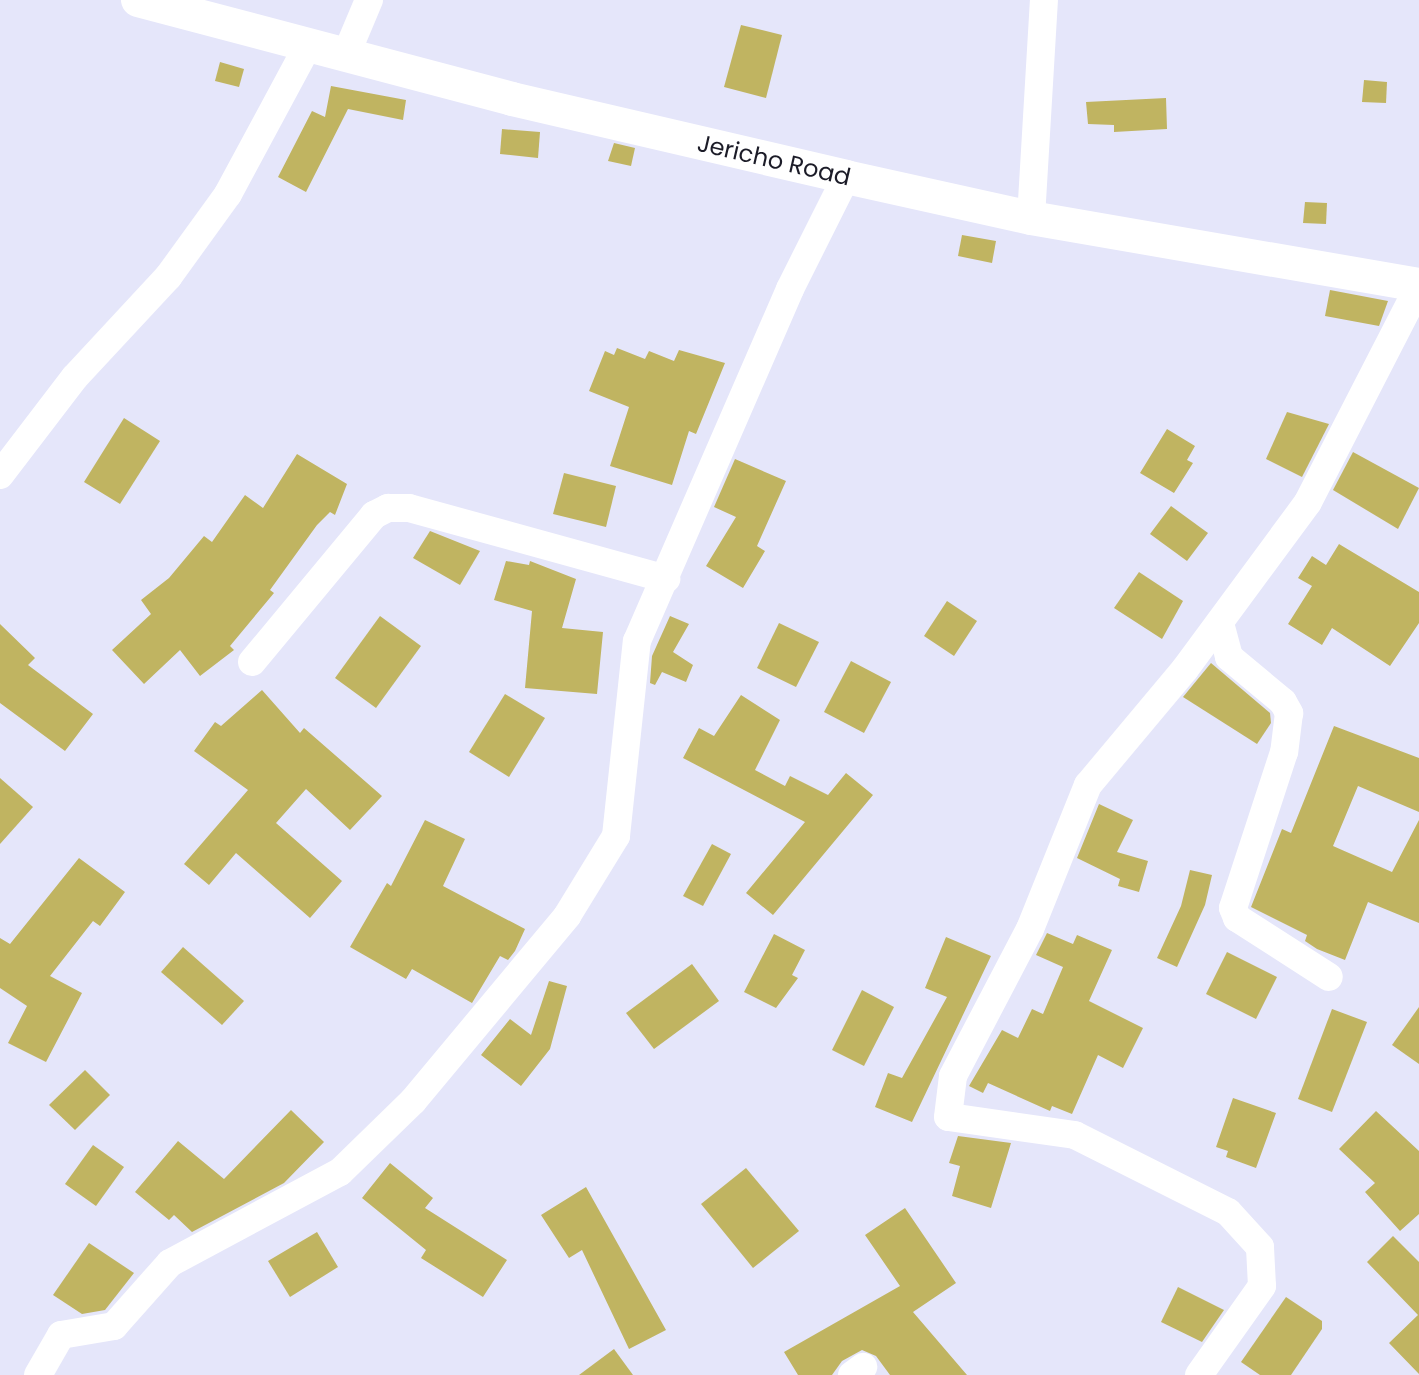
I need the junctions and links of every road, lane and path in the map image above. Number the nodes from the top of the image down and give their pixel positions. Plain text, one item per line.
1 (138, 0) edge
2 (369, 0) edge
3 (1044, 0) edge
4 (190, 8) edge
5 (307, 47) junction
6 (345, 57) junction
7 (846, 177) junction
8 (1031, 218) junction
9 (1419, 286) edge
10 (0, 475) edge
11 (666, 579) junction
12 (1220, 623) junction
13 (252, 662) dead end
14 (1329, 977) dead end
15 (38, 1375) edge
16 (1199, 1375) edge

1 - 4 street, Jericho Road
2 - 6 street
3 - 8 street
4 - 5 street, Jericho Road
5 - 6 street, Jericho Road
5 - 10 street
6 - 7 street, Jericho Road
7 - 8 street, Jericho Road
7 - 11 street
8 - 9 street, Jericho Road
9 - 12 street
11 - 13 street
11 - 15 street
12 - 14 street
12 - 16 street

